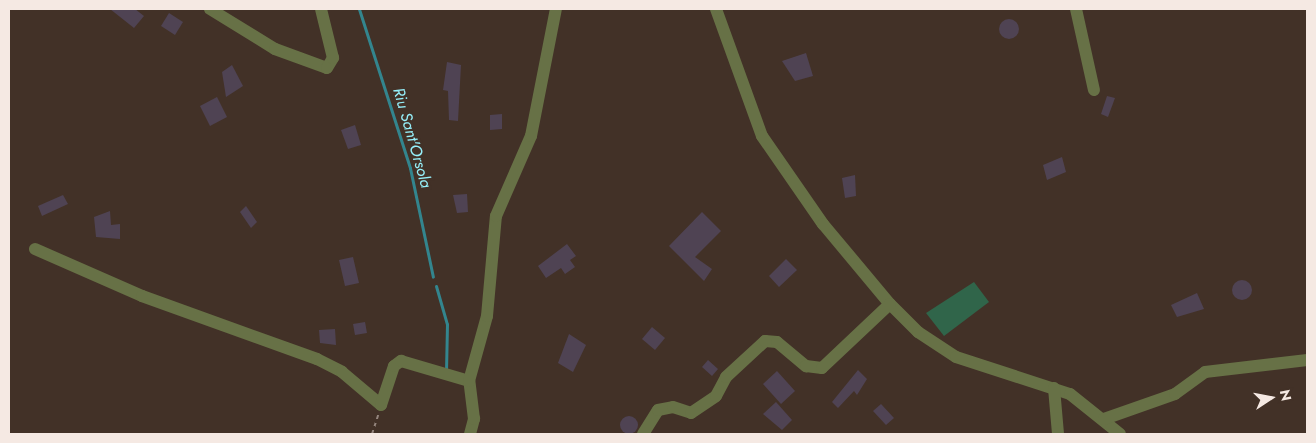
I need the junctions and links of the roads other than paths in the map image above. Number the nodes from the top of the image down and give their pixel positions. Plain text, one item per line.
1 (210, 9) edge
2 (321, 9) edge
3 (556, 9) edge
4 (716, 9) edge
5 (1076, 9) edge
6 (1094, 90) dead end
7 (35, 249) dead end
8 (890, 304) junction
9 (1307, 360) edge
10 (469, 380) junction
11 (1054, 388) junction
12 (1104, 420) junction
13 (470, 434) edge
14 (644, 434) edge
15 (1058, 434) edge
16 (1120, 434) edge

1 - 2 street
3 - 10 street
4 - 8 street
5 - 6 street
7 - 10 street
8 - 11 street
8 - 14 street
9 - 12 street
10 - 13 street
11 - 12 street
11 - 15 street
12 - 16 street

